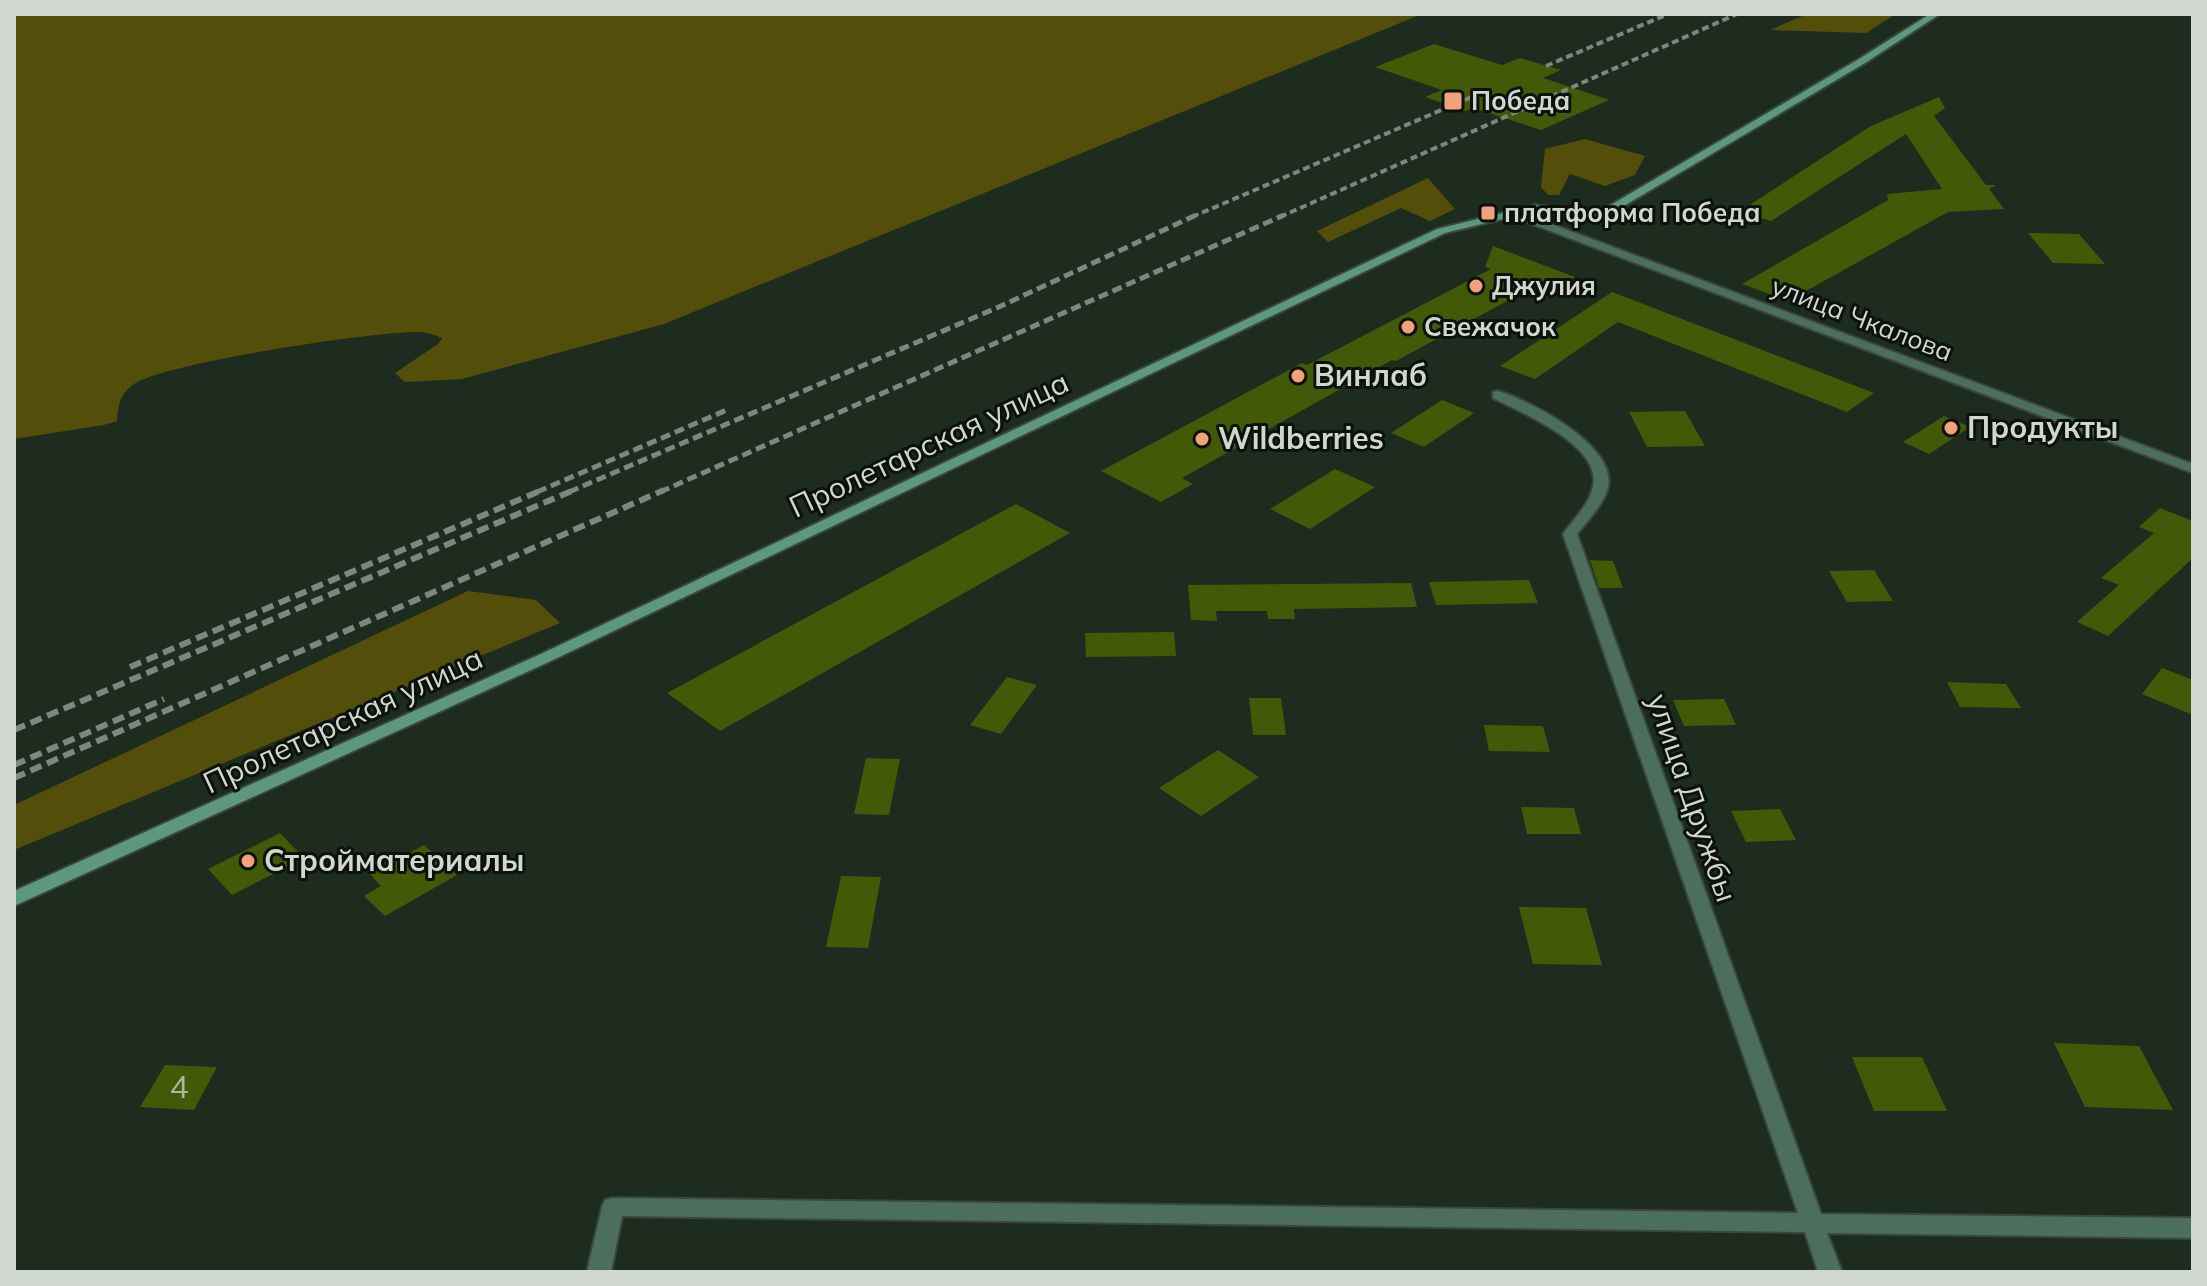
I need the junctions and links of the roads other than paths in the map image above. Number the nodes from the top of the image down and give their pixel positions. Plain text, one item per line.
1 (1936, 14) edge
2 (1515, 214) junction
3 (1498, 395) dead end
4 (2193, 469) edge
5 (14, 899) edge
6 (1812, 1223) junction
7 (2193, 1228) edge
8 (599, 1272) edge
9 (1830, 1272) edge

1 - 2 main road, Пролетарская улица
2 - 4 street, улица Чкалова
2 - 5 main road, Пролетарская улица
3 - 6 street, улица Дружбы
6 - 7 street
6 - 8 street
6 - 9 street, улица Дружбы

